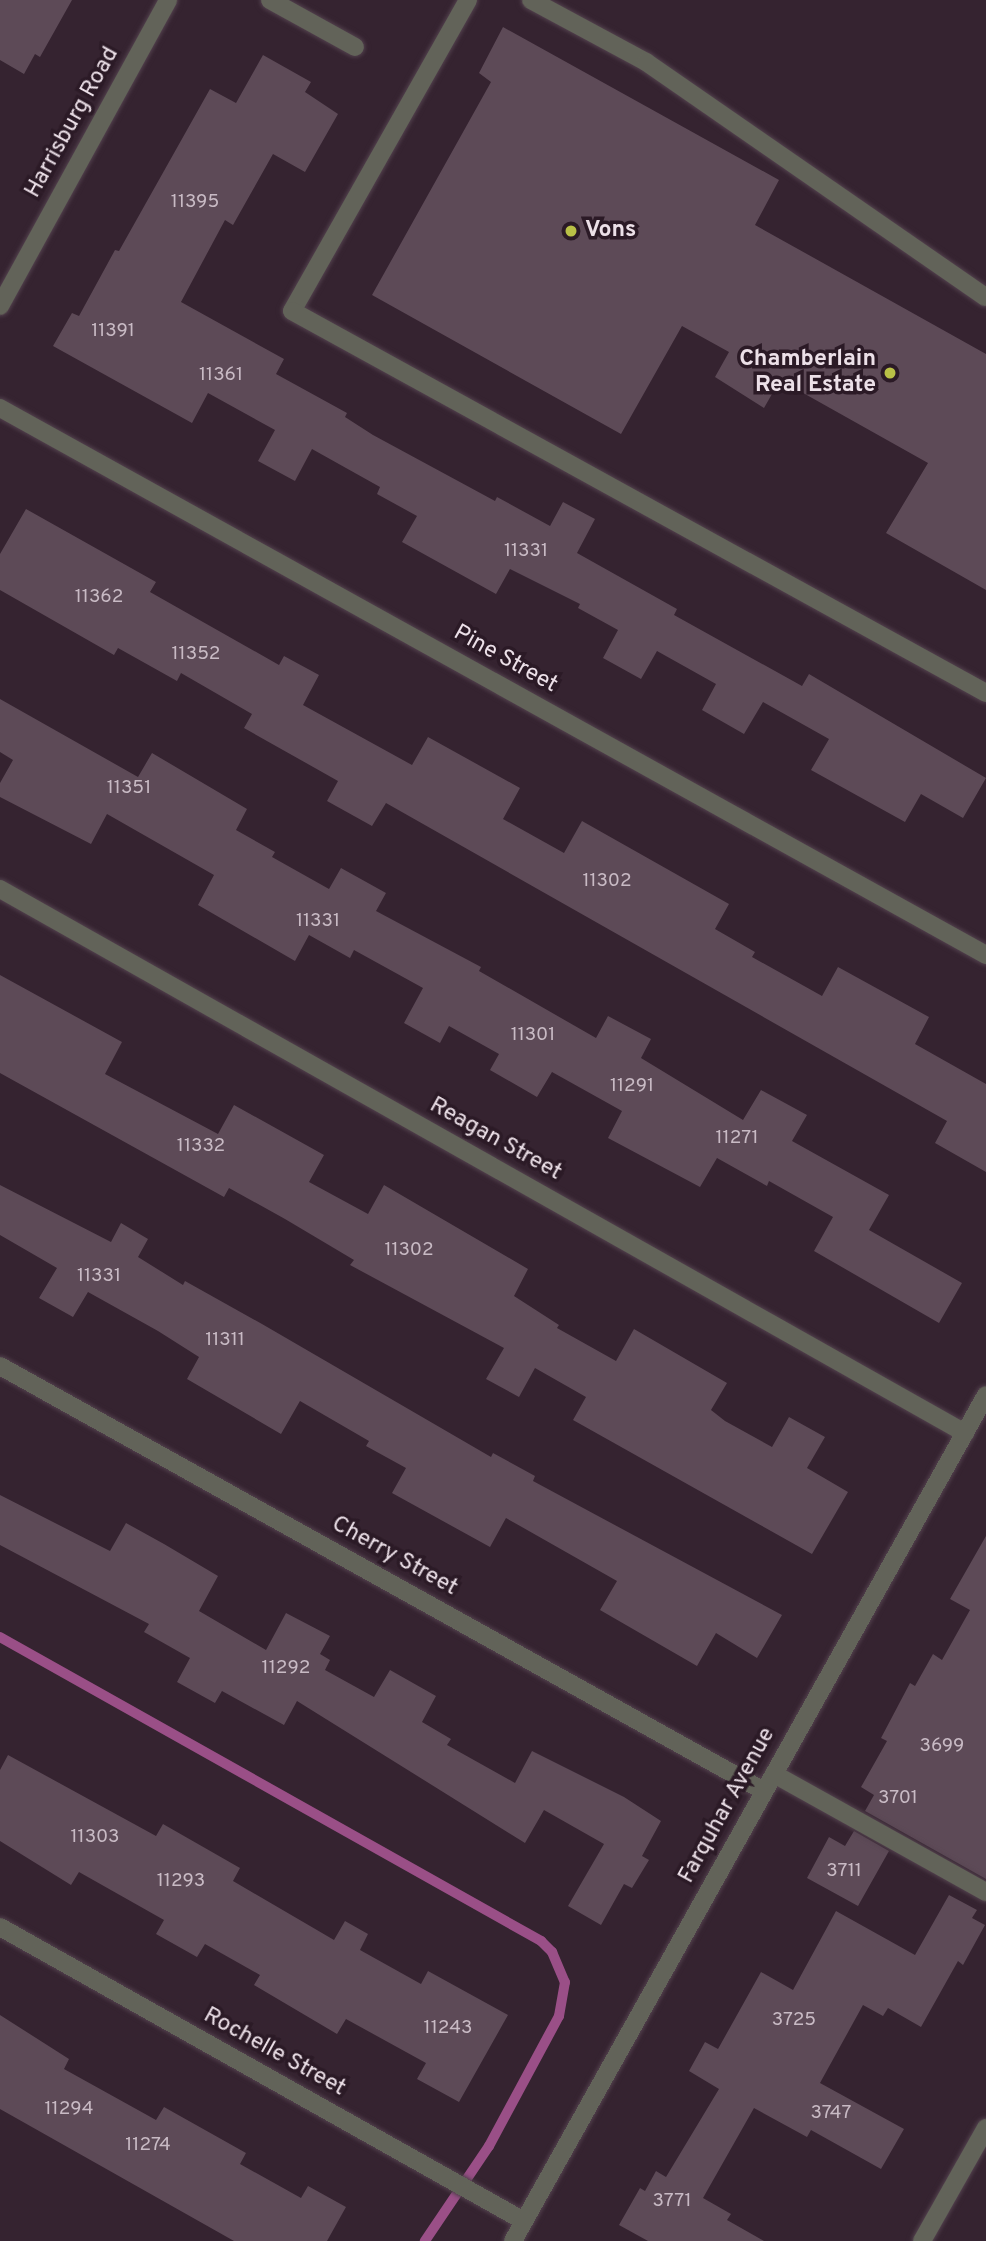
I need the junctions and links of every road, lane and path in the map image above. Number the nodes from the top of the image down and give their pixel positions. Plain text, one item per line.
1 (168, 0) edge
2 (270, 0) edge
3 (468, 0) edge
4 (531, 0) edge
5 (355, 47) dead end
6 (986, 297) edge
7 (0, 306) edge
8 (0, 408) edge
9 (986, 693) edge
10 (0, 889) edge
11 (986, 955) edge
12 (0, 1366) edge
13 (986, 1395) edge
14 (965, 1433) junction
15 (774, 1774) junction
16 (764, 1791) junction
17 (986, 1892) edge
18 (0, 1927) edge
19 (986, 2128) edge
20 (524, 2221) junction
21 (513, 2241) edge
22 (922, 2241) edge

1 - 7 street, Harrisburg Road
2 - 5 street
3 - 9 street
4 - 6 street
8 - 11 street, Pine Street
10 - 14 street, Reagan Street
12 - 16 street, Cherry Street
13 - 14 street, Farquhar Avenue
14 - 15 street, Farquhar Avenue
15 - 16 street, Farquhar Avenue
15 - 17 street
16 - 20 street, Farquhar Avenue
18 - 20 street, Rochelle Street
19 - 22 street
20 - 21 street, Farquhar Avenue

